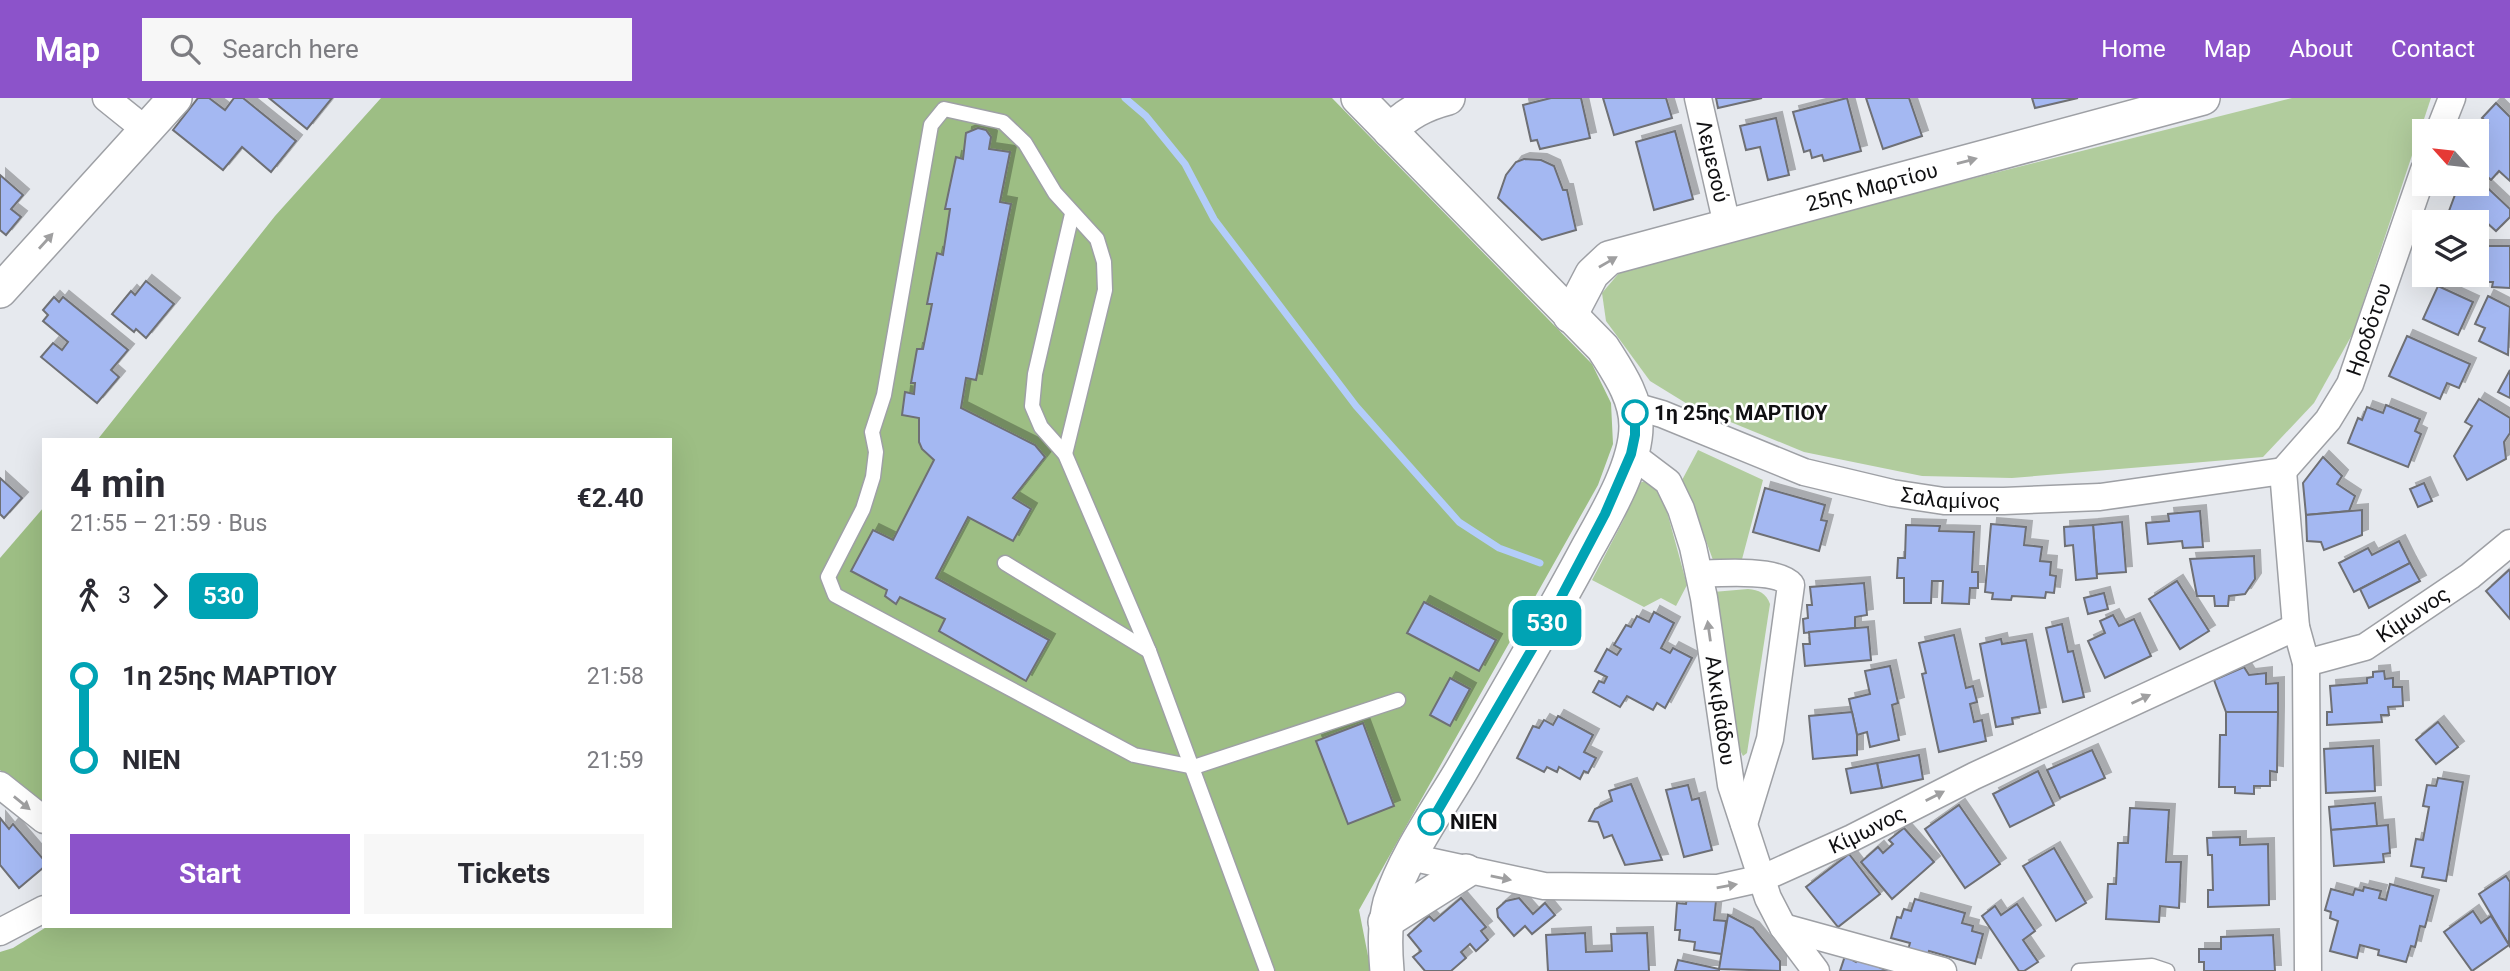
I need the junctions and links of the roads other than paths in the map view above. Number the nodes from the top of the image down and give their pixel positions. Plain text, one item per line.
1 (107, 98) edge
2 (175, 98) edge
3 (1358, 98) edge
4 (1448, 98) edge
5 (1698, 98) edge
6 (2452, 98) edge
7 (2188, 100) edge
8 (2444, 119) edge
9 (147, 131) junction
10 (1390, 131) junction
11 (2415, 196) edge
12 (1072, 214) junction
13 (1727, 225) junction
14 (0, 291) edge
15 (1570, 316) junction
16 (1633, 406) junction
17 (1065, 454) junction
18 (1631, 454) junction
19 (2283, 471) junction
20 (2510, 543) edge
21 (1005, 563) dead end
22 (1700, 574) junction
23 (2295, 627) junction
24 (1149, 651) junction
25 (2306, 663) junction
26 (1398, 700) dead end
27 (1194, 767) junction
28 (0, 785) edge
29 (42, 818) edge
30 (1744, 824) junction
31 (1410, 857) junction
32 (1466, 871) junction
33 (1763, 878) junction
34 (42, 910) edge
35 (1385, 922) junction
36 (1783, 926) junction
37 (0, 932) edge
38 (1806, 967) edge
39 (1267, 971) edge
40 (1387, 971) edge
41 (1943, 971) edge
42 (2080, 971) edge
43 (2167, 971) edge
44 (2308, 971) edge

1 - 9 street
2 - 9 street
3 - 10 street
4 - 10 street
5 - 13 street, Λεμεσού
6 - 8 street
13 -> 7 street, 25ης Μαρτίου
14 -> 9 street
10 - 15 street
11 - 19 street, Ηροδότου
12 - 17 lane
12 - 17 lane
12 - 27 lane
15 -> 13 street, 25ης Μαρτίου
15 - 16 street
16 - 18 street
16 - 19 street, Σαλαμίνος
17 - 24 lane
18 - 22 street, Αλκιβιάδου
18 - 31 street
19 - 23 street
20 - 25 street, Κίμωνος
21 - 24 lane
30 -> 22 street, Αλκιβιάδου
22 - 30 street
23 - 25 street
33 -> 23 street, Κίμωνος
24 - 27 lane
25 - 44 street
26 - 27 lane
27 - 39 lane
28 -> 29 street
30 - 33 street, Αλκιβιάδου
31 - 32 street, Κίμωνος
31 - 35 street
32 -> 33 street, Κίμωνος
32 - 35 street
33 - 36 street, Αλκιβιάδου
34 - 37 street
35 - 40 street
36 - 38 street, Αλκιβιάδου
36 - 41 street
42 - 43 lane

